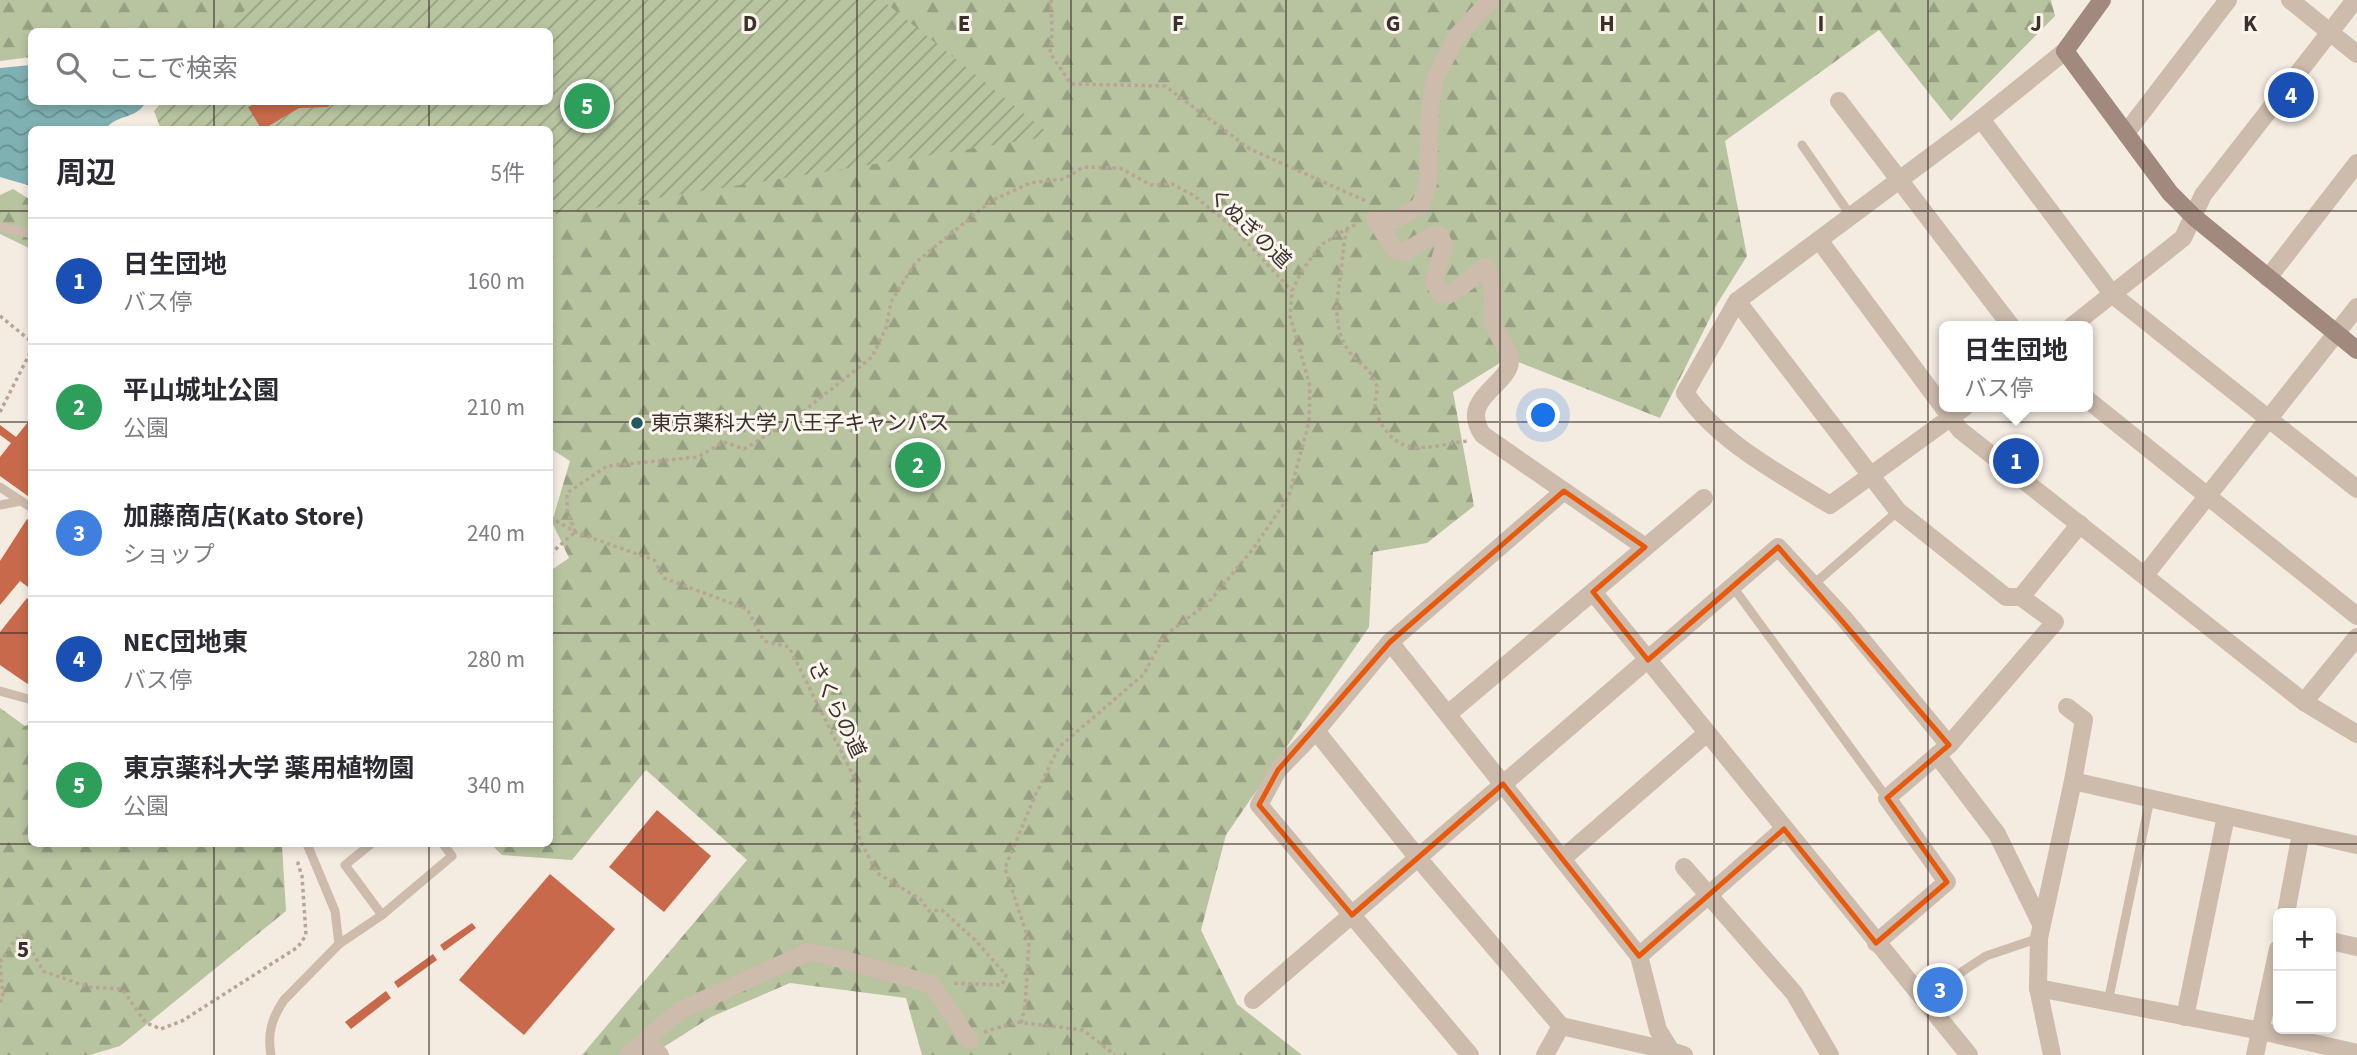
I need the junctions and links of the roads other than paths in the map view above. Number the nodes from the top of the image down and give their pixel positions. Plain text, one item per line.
1 (1491, 0) edge
2 (2102, 0) edge
3 (2228, 0) edge
4 (2290, 0) edge
5 (2355, 0) edge
6 (2330, 32) junction
7 (2065, 51) junction
8 (2357, 54) edge
9 (1839, 101) dead end
10 (1981, 119) junction
11 (2126, 133) junction
12 (1802, 145) dead end
13 (2357, 163) edge
14 (1899, 180) junction
15 (1852, 216) junction
16 (2194, 218) junction
17 (0, 227) edge
18 (28, 233) edge
19 (1819, 240) junction
20 (2267, 278) junction
21 (2113, 295) junction
22 (1737, 301) junction
23 (2357, 307) edge
24 (2007, 321) edge
25 (2079, 321) edge
26 (2336, 333) junction
27 (2357, 350) edge
28 (1939, 390) edge
29 (2093, 404) edge
30 (1957, 412) edge
31 (2268, 418) junction
32 (1870, 476) junction
33 (0, 487) edge
34 (2357, 489) edge
35 (1564, 491) junction
36 (2206, 497) junction
37 (1704, 498) dead end
38 (21, 501) junction
39 (0, 505) edge
40 (28, 505) edge
41 (1898, 511) junction
42 (2080, 524) junction
43 (1646, 547) junction
44 (2145, 575) junction
45 (1814, 584) junction
46 (1733, 587) junction
47 (1592, 592) junction
48 (2021, 597) junction
49 (2357, 616) edge
50 (2357, 636) edge
51 (1390, 642) junction
52 (1648, 660) junction
53 (0, 691) edge
54 (28, 699) edge
55 (2304, 702) junction
56 (2067, 707) dead end
57 (1448, 714) junction
58 (1316, 731) junction
59 (1707, 733) junction
60 (2357, 734) edge
61 (1943, 750) junction
62 (2073, 781) junction
63 (1503, 785) junction
64 (1887, 797) junction
65 (2150, 799) junction
66 (2226, 816) junction
67 (1784, 829) junction
68 (2301, 833) junction
69 (2357, 845) edge
70 (308, 847) edge
71 (366, 847) edge
72 (445, 847) edge
73 (1418, 858) junction
74 (1562, 859) junction
75 (1684, 867) dead end
76 (1708, 895) junction
77 (2287, 908) edge
78 (382, 915) junction
79 (1352, 915) junction
80 (2040, 931) junction
81 (2336, 942) edge
82 (1876, 943) junction
83 (339, 944) junction
84 (2357, 947) edge
85 (1639, 956) junction
86 (2273, 971) edge
87 (2038, 988) junction
88 (1253, 1000) dead end
89 (1926, 1002) junction
90 (2108, 1002) junction
91 (2185, 1017) junction
92 (1561, 1026) junction
93 (2261, 1031) junction
94 (970, 1040) road end
95 (643, 1042) junction
96 (1675, 1054) edge
97 (2357, 1054) edge
98 (271, 1055) edge
99 (628, 1055) edge
100 (660, 1055) edge
101 (1470, 1055) edge
102 (1545, 1055) edge
103 (1830, 1055) edge
104 (1969, 1055) edge
105 (2052, 1055) edge
106 (2255, 1055) edge

1 - 35 street
2 - 7 street
3 - 11 street
4 - 6 street
5 - 6 street
6 - 8 street
6 - 16 street
7 - 10 street
7 - 11 street
9 - 14 street
10 - 14 street
10 - 21 street
11 - 16 street
12 - 15 lane
13 - 20 street
14 - 15 street
14 - 24 street
15 - 19 street
16 - 20 street
16 - 21 street
17 - 18 lane
19 - 22 street
19 - 28 street
20 - 26 street
21 - 25 street
21 - 31 street
22 - 32 street
22 - 32 street
23 - 26 street
26 - 27 street
26 - 31 street
29 - 36 street
30 - 32 street
30 - 42 street
31 - 34 street
31 - 36 street
32 - 41 street
33 - 38 lane
35 - 43 street
35 - 51 street
36 - 44 street
36 - 49 street
37 - 43 street
38 - 39 lane
38 - 40 lane
41 - 45 lane
41 - 48 street
42 - 44 street
42 - 48 street
43 - 47 street
44 - 55 street
45 - 46 street
45 - 61 street
46 - 52 street
46 - 64 lane
47 - 52 street
47 - 57 street
48 - 61 street
50 - 55 street
51 - 57 street
51 - 58 street
52 - 59 street
52 - 63 street
53 - 54 lane
55 - 60 street
56 - 62 street
57 - 63 street
58 - 73 street
58 - 79 street
59 - 67 street
59 - 74 street
61 - 64 street
61 - 80 street
62 - 65 street
62 - 80 street
63 - 73 street
63 - 74 street
64 - 82 street
65 - 66 street
65 - 90 lane
66 - 68 street
66 - 91 street
67 - 76 street
67 - 82 street
68 - 69 street
68 - 77 street
70 - 83 lane
71 - 78 lane
72 - 78 lane
73 - 79 street
73 - 92 street
74 - 85 street
75 - 76 street
76 - 85 street
76 - 103 street
78 - 83 lane
79 - 88 street
79 - 101 street
80 - 87 street
80 - 89 lane
81 - 84 street
82 - 89 street
83 - 98 lane
85 - 96 street
86 - 93 street
87 - 90 street
87 - 105 street
89 - 104 street
90 - 91 street
91 - 93 street
92 - 96 street
92 - 102 street
93 - 97 street
93 - 106 street
94 - 95 street
95 - 99 street
95 - 100 street

